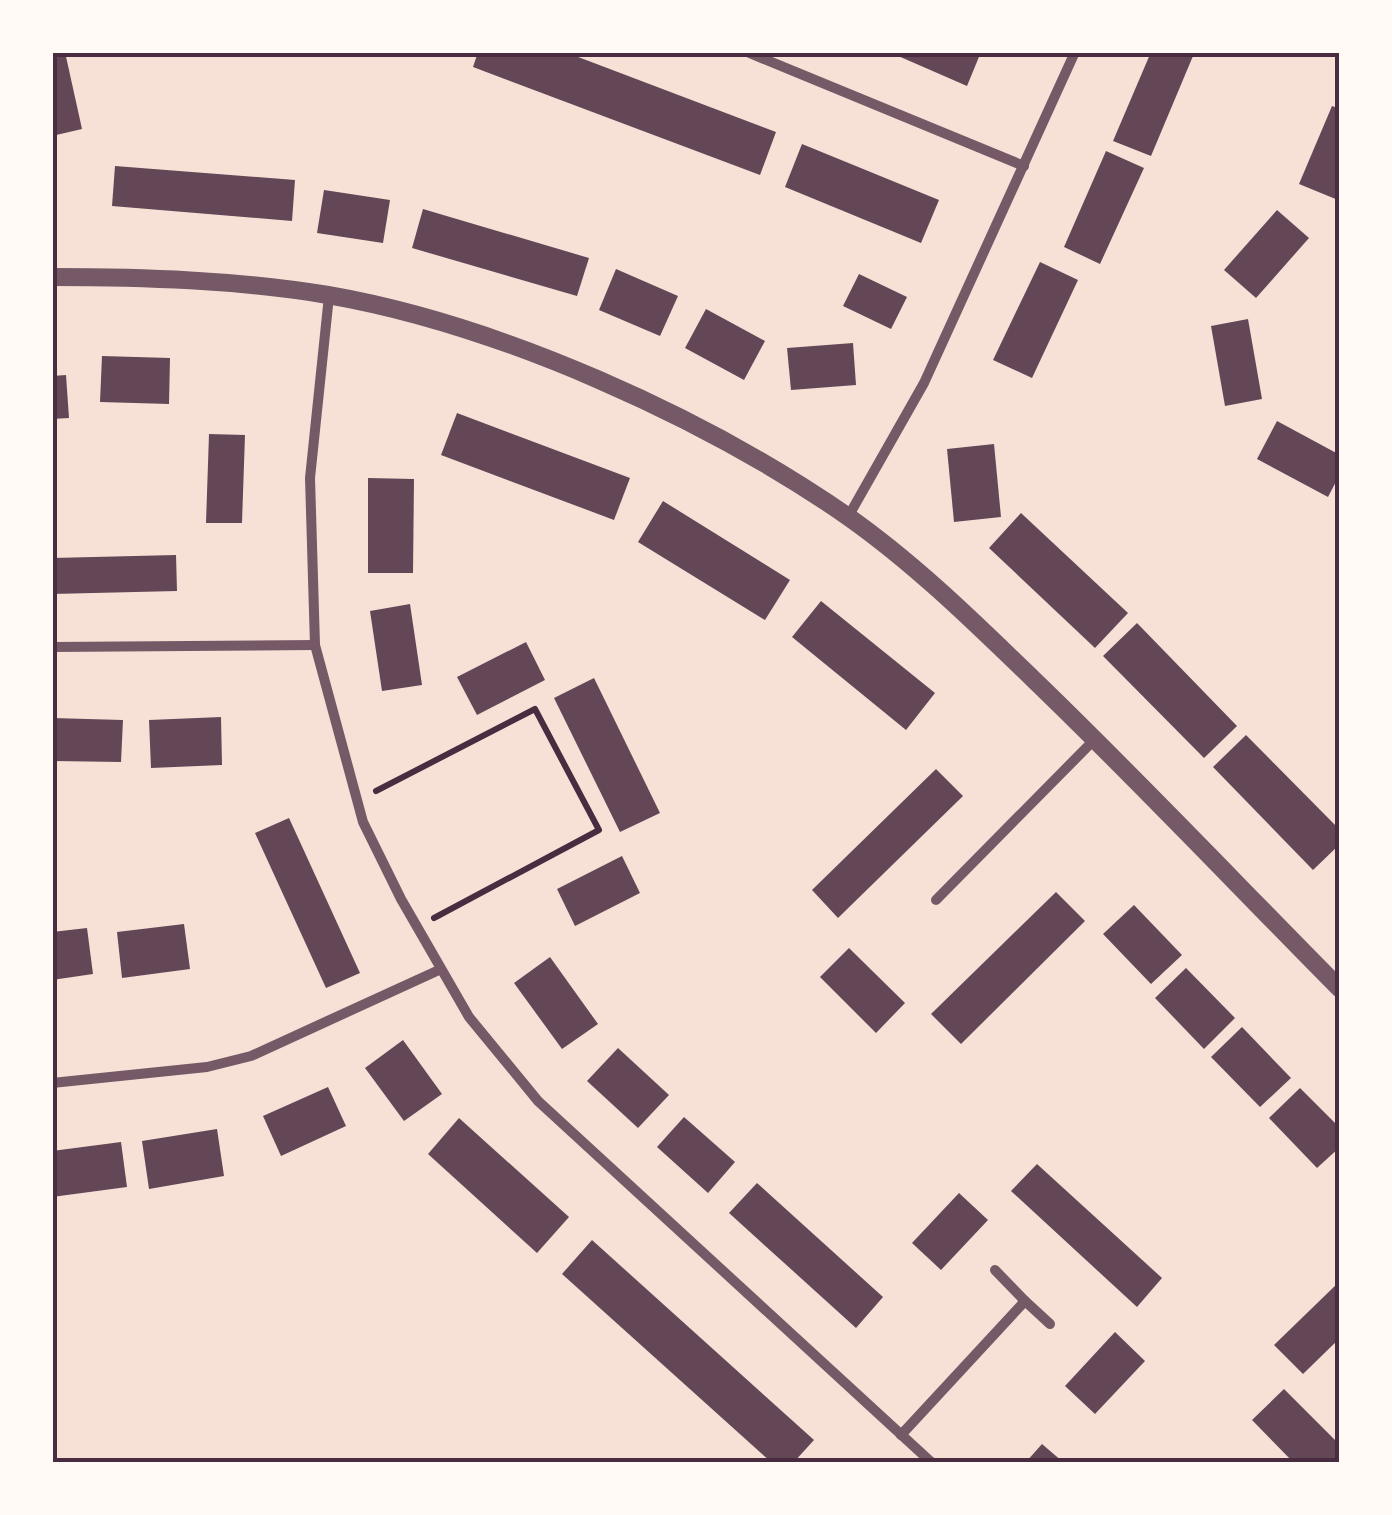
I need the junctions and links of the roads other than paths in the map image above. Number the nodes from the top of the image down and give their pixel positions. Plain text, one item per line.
1 (747, 52) edge
2 (1075, 52) edge
3 (1024, 166) junction
4 (52, 278) edge
5 (329, 296) junction
6 (848, 517) junction
7 (315, 645) junction
8 (52, 647) edge
9 (1095, 739) junction
10 (936, 900) dead end
11 (438, 970) junction
12 (1338, 985) edge
13 (52, 1083) edge
14 (995, 1270) dead end
15 (1025, 1301) junction
16 (1050, 1324) dead end
17 (901, 1435) junction
18 (931, 1462) edge

1 - 3 street
2 - 3 street
3 - 6 street
4 - 5 street
5 - 6 street
5 - 7 street
6 - 9 street
7 - 8 street
7 - 11 street
9 - 10 street
9 - 12 street
11 - 13 street
11 - 17 street
14 - 15 street
15 - 16 street
15 - 17 street
17 - 18 street

